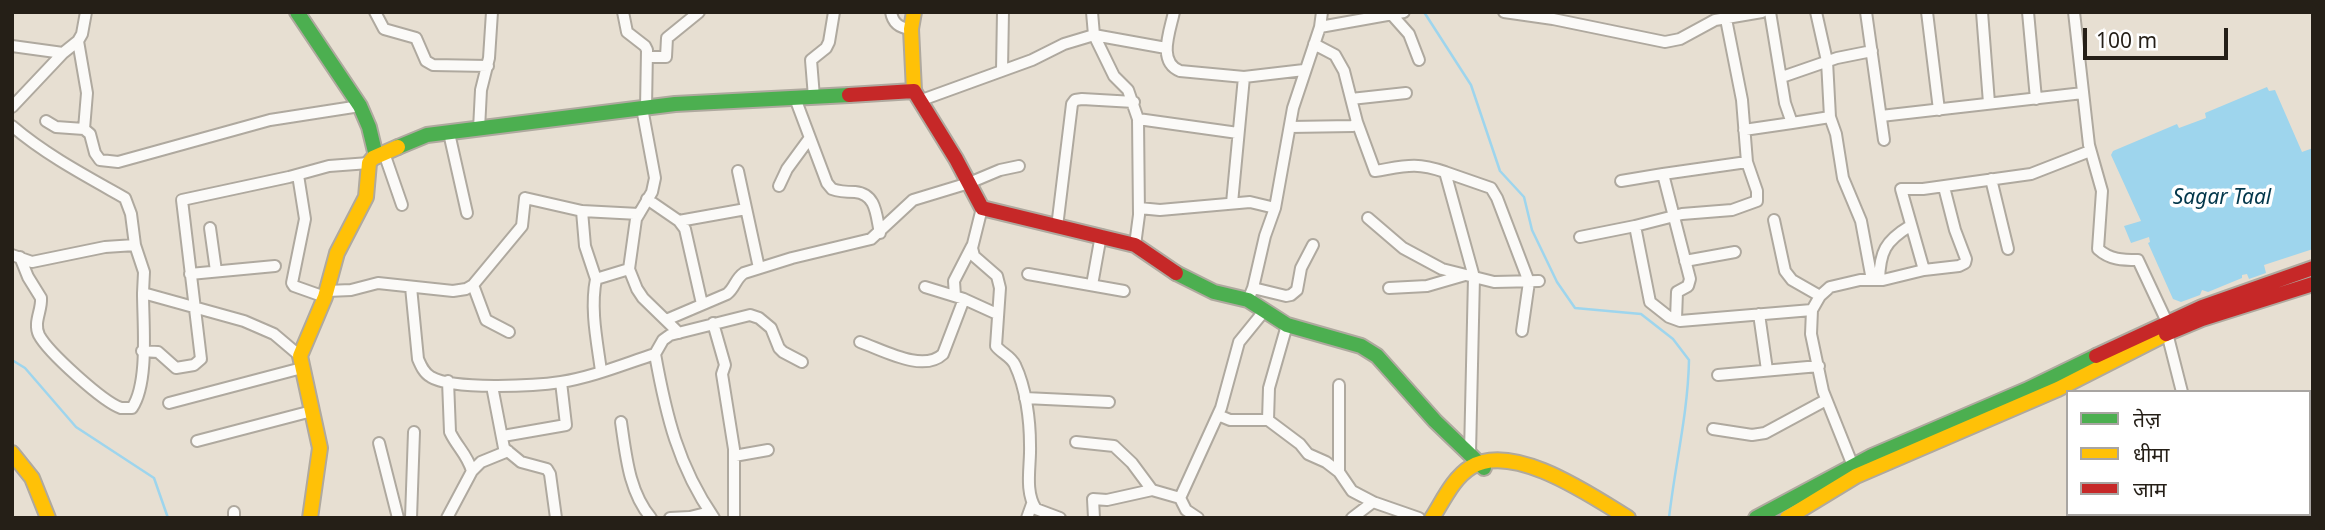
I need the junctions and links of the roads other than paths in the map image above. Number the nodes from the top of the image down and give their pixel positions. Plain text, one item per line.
1 (86, 12) edge
2 (297, 12) edge
3 (375, 12) edge
4 (492, 12) edge
5 (624, 12) edge
6 (699, 12) edge
7 (834, 12) edge
8 (891, 12) edge
9 (914, 12) edge
10 (1003, 12) edge
11 (1092, 12) edge
12 (1174, 12) edge
13 (1322, 12) edge
14 (1504, 12) edge
15 (1762, 12) edge
16 (1770, 12) edge
17 (1816, 12) edge
18 (1866, 12) edge
19 (1927, 12) edge
20 (1982, 12) edge
21 (2028, 12) edge
22 (2074, 12) edge
23 (1398, 14) edge
24 (1562, 16) edge
25 (1726, 19) junction
26 (1320, 27) junction
27 (911, 29) junction
28 (1094, 35) junction
29 (78, 41) junction
30 (1314, 44) junction
31 (12, 46) edge
32 (1166, 48) junction
33 (1872, 51) junction
34 (63, 53) junction
35 (647, 57) junction
36 (1419, 60) dead end
37 (1827, 61) junction
38 (488, 65) junction
39 (1002, 70) junction
40 (1304, 70) junction
41 (1782, 77) junction
42 (1244, 78) junction
43 (1406, 93) dead end
44 (2083, 93) junction
45 (916, 96) junction
46 (814, 97) junction
47 (795, 98) junction
48 (1351, 99) junction
49 (2036, 99) junction
50 (1134, 102) junction
51 (1989, 103) junction
52 (360, 106) junction
53 (12, 107) edge
54 (644, 108) junction
55 (1939, 110) junction
56 (1881, 116) junction
57 (1830, 117) junction
58 (1138, 120) junction
59 (46, 121) dead end
60 (1357, 122) junction
61 (1792, 123) junction
62 (12, 126) edge
63 (1290, 128) junction
64 (84, 129) junction
65 (479, 129) junction
66 (1744, 130) junction
67 (449, 132) junction
68 (1238, 133) junction
69 (809, 139) junction
70 (1885, 140) dead end
71 (2090, 151) junction
72 (376, 157) junction
73 (1747, 162) junction
74 (1019, 166) dead end
75 (738, 171) dead end
76 (1445, 172) junction
77 (1663, 174) junction
78 (298, 175) junction
79 (1991, 179) junction
80 (1621, 181) dead end
81 (969, 183) junction
82 (779, 186) dead end
83 (1944, 187) junction
84 (647, 199) junction
85 (1232, 203) junction
86 (402, 205) dead end
87 (982, 208) junction
88 (1139, 208) junction
89 (1275, 208) junction
90 (746, 209) junction
91 (582, 211) junction
92 (467, 213) dead end
93 (639, 214) junction
94 (1673, 216) junction
95 (1368, 218) dead end
96 (1774, 220) dead end
97 (679, 221) junction
98 (1634, 226) junction
99 (1910, 226) junction
100 (1056, 227) junction
101 (210, 228) dead end
102 (880, 233) junction
103 (1101, 235) junction
104 (1580, 237) dead end
105 (135, 245) junction
106 (1135, 245) junction
107 (1313, 245) dead end
108 (972, 246) junction
109 (2008, 249) dead end
110 (1735, 252) dead end
111 (16, 256) edge
112 (1685, 261) junction
113 (275, 266) dead end
114 (759, 268) junction
115 (2313, 268) edge
116 (629, 269) junction
117 (1924, 270) junction
118 (215, 271) junction
119 (190, 274) junction
120 (1028, 274) dead end
121 (1470, 276) junction
122 (596, 279) junction
123 (1875, 280) junction
124 (1534, 281) junction
125 (2313, 284) edge
126 (473, 285) junction
127 (1092, 285) junction
128 (411, 287) junction
129 (925, 287) dead end
130 (1389, 288) dead end
131 (1124, 290) dead end
132 (143, 292) junction
133 (326, 294) junction
134 (1251, 294) junction
135 (1820, 296) junction
136 (960, 298) junction
137 (702, 304) junction
138 (194, 306) junction
139 (1265, 310) junction
140 (1812, 310) junction
141 (997, 314) junction
142 (1759, 314) junction
143 (1676, 319) junction
144 (666, 320) junction
145 (713, 323) junction
146 (1287, 325) junction
147 (2167, 328) junction
148 (1522, 331) dead end
149 (509, 332) dead end
150 (679, 332) junction
151 (860, 342) dead end
152 (142, 351) junction
153 (655, 354) junction
154 (301, 362) junction
155 (802, 362) dead end
156 (1819, 366) junction
157 (1767, 370) junction
158 (601, 371) junction
159 (1718, 375) dead end
160 (448, 381) junction
161 (561, 382) junction
162 (1339, 385) dead end
163 (492, 386) junction
164 (2182, 390) edge
165 (1025, 398) junction
166 (1826, 400) junction
167 (1109, 402) dead end
168 (169, 403) dead end
169 (312, 411) junction
170 (1218, 415) junction
171 (1269, 420) junction
172 (621, 422) dead end
173 (1713, 429) dead end
174 (414, 432) dead end
175 (503, 436) junction
176 (197, 441) dead end
177 (1076, 442) dead end
178 (379, 443) dead end
179 (768, 450) dead end
180 (508, 452) junction
181 (12, 453) edge
182 (734, 456) junction
183 (1478, 461) junction
184 (1853, 466) junction
185 (472, 471) junction
186 (1339, 472) junction
187 (1152, 489) junction
188 (1180, 498) junction
189 (1373, 502) junction
190 (1032, 504) junction
191 (1184, 514) edge
192 (712, 515) edge
193 (1796, 515) edge
194 (48, 518) edge
195 (310, 518) edge
196 (398, 518) edge
197 (411, 518) edge
198 (447, 518) edge
199 (556, 518) edge
200 (651, 518) edge
201 (670, 518) edge
202 (734, 518) edge
203 (1027, 518) edge
204 (1060, 518) edge
205 (1094, 518) edge
206 (1198, 518) edge
207 (1352, 518) edge
208 (1419, 518) edge
209 (1432, 518) edge
210 (1440, 518) edge
211 (1612, 518) edge
212 (1628, 518) edge
213 (1756, 518) edge

1 - 29 street
2 - 52 street
3 - 38 street
4 - 38 street
5 - 35 street
6 - 35 street
7 - 46 street
8 - 27 street
9 - 27 street
10 - 39 street
11 - 28 street
12 - 32 street
13 - 26 street
14 - 24 street
15 - 25 street
16 - 41 street
17 - 37 street
18 - 33 street
19 - 55 street
20 - 51 street
21 - 49 street
22 - 44 street
23 - 26 street
23 - 36 street
24 - 25 street
25 - 66 street
26 - 30 street
27 - 45 street
28 - 32 street
28 - 39 street
28 - 50 street
29 - 34 street
29 - 64 street
30 - 40 street
30 - 48 street
31 - 34 street
32 - 42 street
33 - 37 street
33 - 56 street
34 - 53 street
35 - 54 street
37 - 41 street
37 - 57 street
38 - 65 street
39 - 45 street
40 - 42 street
40 - 63 street
41 - 61 street
42 - 68 street
43 - 48 street
44 - 49 street
44 - 71 street
45 - 46 street
45 - 81 street
46 - 47 street
47 - 54 street
47 - 69 street
48 - 60 street
49 - 51 street
50 - 58 street
50 - 100 street
51 - 55 street
52 - 64 street
52 - 72 street
54 - 65 street
54 - 84 street
55 - 56 street
56 - 70 street
57 - 61 street
57 - 123 street
58 - 68 street
58 - 88 street
59 - 64 street
60 - 63 street
60 - 76 street
61 - 66 street
62 - 105 street
63 - 89 street
65 - 67 street
66 - 73 street
67 - 72 street
67 - 92 street
68 - 85 street
69 - 82 street
69 - 102 street
71 - 79 street
71 - 147 street
72 - 78 street
72 - 86 street
72 - 133 street
73 - 77 street
73 - 94 street
74 - 81 street
75 - 90 street
76 - 121 street
76 - 124 street
77 - 80 street
77 - 94 street
78 - 119 street
78 - 133 street
79 - 83 street
79 - 109 street
81 - 87 street
81 - 102 street
83 - 99 street
83 - 117 street
84 - 93 street
84 - 97 street
85 - 88 street
85 - 89 street
87 - 100 street
87 - 108 street
88 - 106 street
89 - 134 street
90 - 97 street
90 - 114 street
91 - 93 street
91 - 122 street
91 - 126 street
93 - 116 street
94 - 98 street
94 - 112 street
95 - 121 street
96 - 135 street
97 - 137 street
98 - 104 street
98 - 143 street
99 - 117 street
99 - 123 street
100 - 103 street
101 - 118 street
102 - 114 street
103 - 106 street
103 - 127 street
105 - 111 street
105 - 132 street
106 - 134 street
107 - 134 street
108 - 136 street
108 - 141 street
110 - 112 street
111 - 152 street
112 - 143 street
113 - 118 street
114 - 137 street
115 - 147 street
116 - 122 street
116 - 144 street
117 - 123 street
118 - 119 street
119 - 138 street
120 - 127 street
121 - 124 street
121 - 130 street
121 - 183 street
122 - 158 street
123 - 135 street
124 - 148 street
125 - 147 street
126 - 128 street
126 - 149 street
127 - 131 street
128 - 133 street
128 - 160 street
129 - 136 street
132 - 138 street
132 - 152 street
133 - 154 street
134 - 139 street
135 - 140 street
136 - 141 street
136 - 151 street
137 - 144 street
138 - 152 street
138 - 154 street
139 - 146 street
139 - 170 street
140 - 142 street
140 - 156 street
141 - 165 street
142 - 143 street
142 - 157 street
144 - 150 street
145 - 150 street
145 - 155 street
145 - 182 street
146 - 171 street
146 - 183 street
147 - 164 street
147 - 184 street
147 - 193 street
150 - 153 street
153 - 158 street
153 - 192 street
154 - 168 street
154 - 169 street
156 - 157 street
156 - 166 street
157 - 159 street
158 - 161 street
160 - 163 street
160 - 185 street
161 - 163 street
161 - 175 street
162 - 186 street
163 - 175 street
165 - 167 street
165 - 190 street
166 - 173 street
166 - 184 street
169 - 176 street
169 - 195 street
170 - 171 street
170 - 188 street
171 - 186 street
172 - 200 street
174 - 197 street
175 - 180 street
177 - 187 street
178 - 196 street
179 - 182 street
180 - 185 street
180 - 199 street
181 - 194 street
182 - 202 street
183 - 209 street
183 - 210 street
183 - 211 street
183 - 212 street
184 - 213 street
185 - 198 street
186 - 189 street
187 - 188 street
187 - 205 street
188 - 191 street
189 - 207 street
189 - 208 street
190 - 203 street
190 - 204 street
191 - 206 street
192 - 201 street

